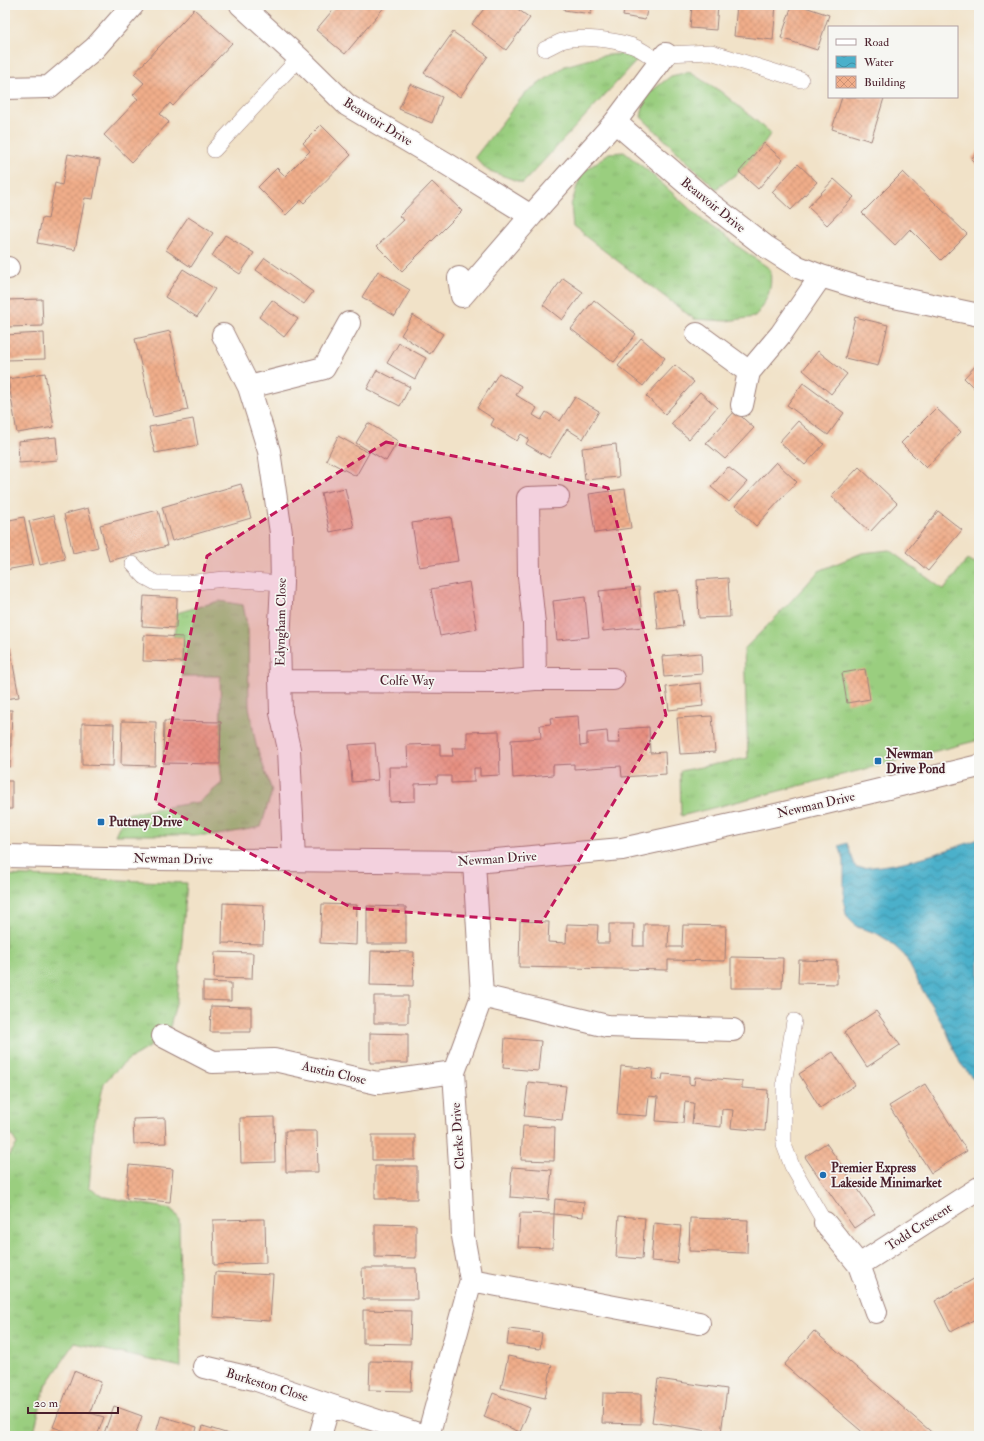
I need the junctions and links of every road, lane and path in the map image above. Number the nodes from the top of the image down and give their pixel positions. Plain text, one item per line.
1 (133, 5) edge
2 (241, 5) edge
3 (545, 49) dead end
4 (299, 58) junction
5 (662, 58) junction
6 (801, 80) dead end
7 (5, 88) edge
8 (614, 122) junction
9 (214, 150) dead end
10 (531, 216) junction
11 (821, 276) junction
12 (459, 278) dead end
13 (979, 315) edge
14 (349, 323) dead end
15 (697, 334) dead end
16 (222, 335) dead end
17 (749, 372) junction
18 (249, 387) junction
19 (742, 405) dead end
20 (558, 497) dead end
21 (133, 564) dead end
22 (282, 583) junction
23 (535, 679) junction
24 (613, 679) dead end
25 (280, 681) junction
26 (979, 766) edge
27 (5, 856) edge
28 (294, 860) junction
29 (474, 862) junction
30 (482, 996) junction
31 (794, 1021) dead end
32 (733, 1030) dead end
33 (163, 1036) dead end
34 (454, 1072) junction
35 (979, 1188) edge
36 (825, 1223) joint
37 (859, 1265) junction
38 (471, 1280) junction
39 (876, 1312) dead end
40 (699, 1323) dead end
41 (204, 1367) dead end
42 (329, 1405) junction
43 (320, 1436) edge
44 (424, 1436) edge
45 (428, 1436) edge

1 - 7 street
2 - 4 street, Beauvoir Drive
3 - 5 lane
4 - 9 lane
4 - 10 street, Beauvoir Drive
5 - 6 lane
5 - 8 street
8 - 10 street
8 - 11 street, Beauvoir Drive
10 - 12 street
11 - 13 street, Beauvoir Drive
11 - 17 street
14 - 18 street
15 - 17 street
16 - 18 street, Edyngham Close
17 - 19 street
18 - 22 street, Edyngham Close
20 - 23 street
21 - 22 lane
22 - 25 street, Edyngham Close
23 - 24 street, Colfe Way
23 - 25 street, Colfe Way
25 - 28 street, Edyngham Close
26 - 29 street, Newman Drive
27 - 28 street, Newman Drive
28 - 29 street, Newman Drive
29 - 30 street, Clerke Drive
30 - 32 street
30 - 34 street, Clerke Drive
31 - 36 lane
33 - 34 street, Austin Close
34 - 38 street, Clerke Drive
35 - 37 street, Todd Crescent
36 - 37 street
37 - 39 street
38 - 40 street
38 - 45 street, Clerke Drive
41 - 42 street, Burkeston Close
42 - 43 street
42 - 44 street, Burkeston Close

